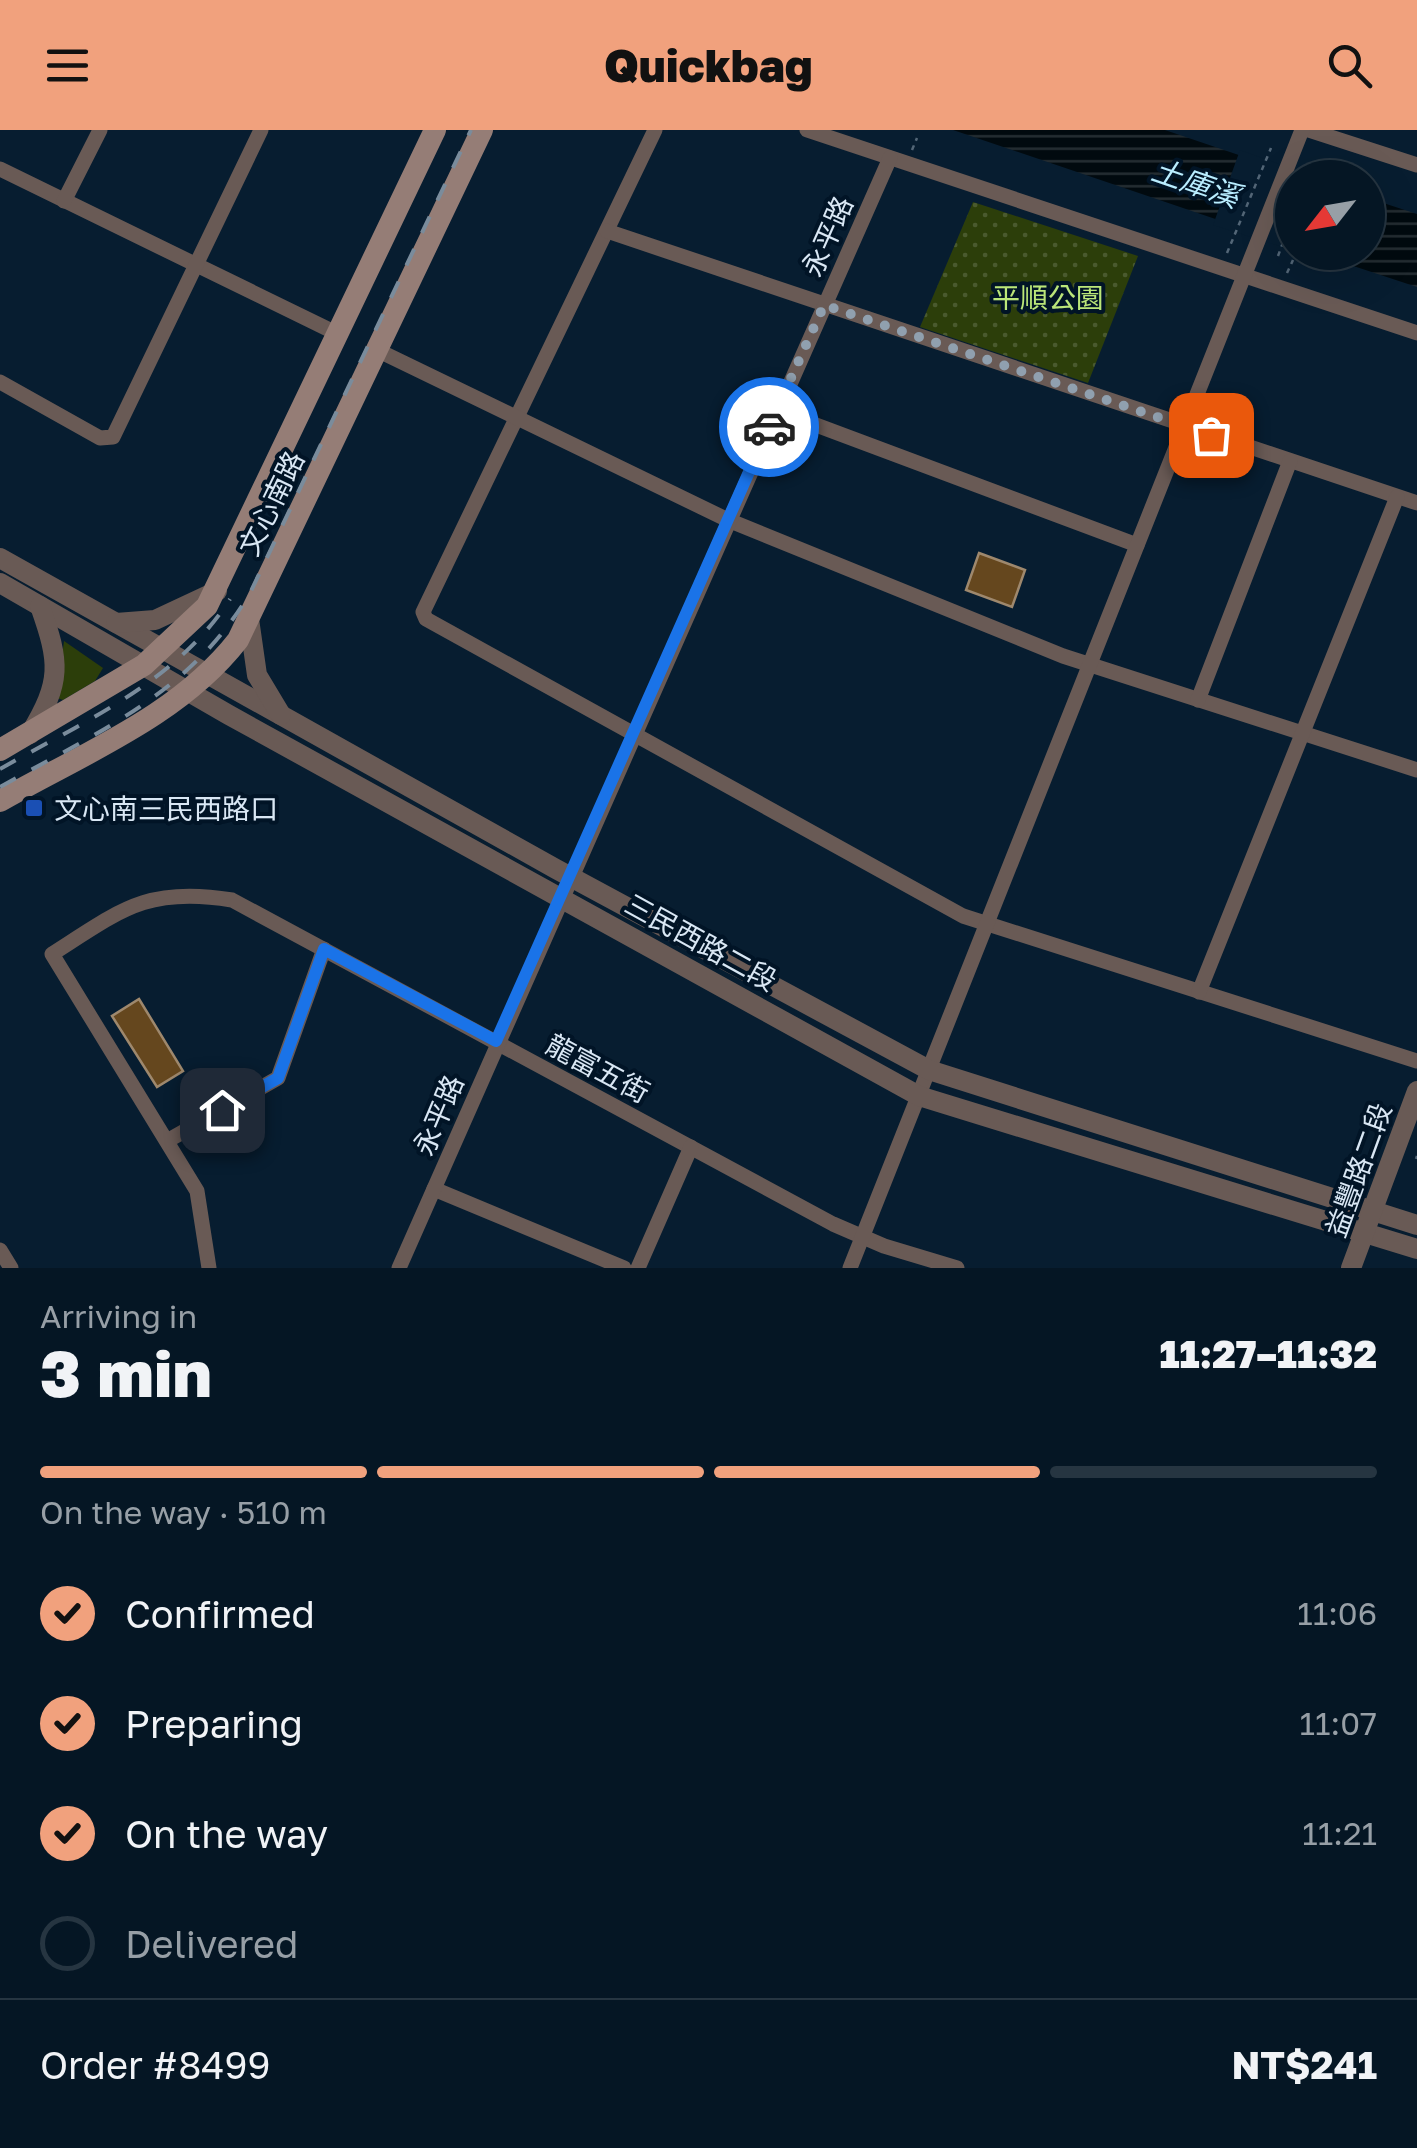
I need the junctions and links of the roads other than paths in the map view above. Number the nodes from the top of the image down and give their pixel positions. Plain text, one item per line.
1 (100, 130) edge
2 (261, 130) edge
3 (435, 130) edge
4 (482, 130) edge
5 (654, 130) edge
6 (808, 130) edge
7 (1305, 130) edge
8 (890, 158) junction
9 (1417, 165) edge
10 (0, 169) edge
11 (64, 201) junction
12 (606, 231) junction
13 (196, 265) junction
14 (1244, 276) junction
15 (824, 305) junction
16 (1417, 333) edge
17 (338, 334) junction
18 (378, 350) junction
19 (0, 382) edge
20 (776, 410) junction
21 (517, 418) junction
22 (1185, 426) junction
23 (1290, 461) junction
24 (1397, 497) junction
25 (1417, 503) edge
26 (728, 520) junction
27 (1137, 545) junction
28 (0, 558) edge
29 (0, 583) edge
30 (217, 591) junction
31 (40, 606) junction
32 (248, 619) junction
33 (116, 624) junction
34 (164, 650) junction
35 (1089, 664) junction
36 (144, 665) junction
37 (208, 676) junction
38 (188, 692) junction
39 (1198, 700) junction
40 (282, 716) junction
41 (30, 734) junction
42 (1302, 734) junction
43 (633, 735) junction
44 (0, 750) edge
45 (1417, 770) edge
46 (0, 801) edge
47 (565, 886) junction
48 (988, 922) junction
49 (324, 949) junction
50 (1200, 992) junction
51 (496, 1041) junction
52 (1417, 1061) edge
53 (929, 1070) junction
54 (1417, 1091) edge
55 (918, 1096) junction
56 (167, 1141) junction
57 (691, 1147) junction
58 (434, 1189) junction
59 (1371, 1210) junction
60 (1417, 1224) edge
61 (1364, 1232) junction
62 (863, 1236) junction
63 (1417, 1249) edge
64 (0, 1250) edge
65 (11, 1268) edge
66 (209, 1268) edge
67 (399, 1268) edge
68 (624, 1268) edge
69 (638, 1268) edge
70 (850, 1268) edge
71 (958, 1268) edge
72 (1352, 1268) edge

1 - 11 street
2 - 13 street
3 - 17 main road, 文心南路
4 - 18 main road, 文心南路
5 - 12 street
6 - 8 street
7 - 9 street
7 - 14 street
8 - 14 street
8 - 15 street, 永平路
10 - 11 street
11 - 13 street
12 - 15 street
12 - 21 street
13 - 17 street
13 - 19 street
14 - 16 street
14 - 22 street
15 - 20 street, 永平路
15 - 22 street
17 - 30 main road, 文心南路
18 - 21 street
18 - 32 main road, 文心南路
20 - 26 street, 永平路
20 - 27 street
21 - 26 street
21 - 43 street
22 - 23 street
22 - 27 street
23 - 24 street
23 - 39 street
24 - 25 street
24 - 42 street
26 - 35 street
26 - 43 street, 永平路
27 - 35 street
28 - 33 street, 三民西路二段
29 - 31 street, 三民西路二段
30 - 33 street
30 - 34 main road, 文心南路
31 - 36 street, 三民西路二段
31 - 41 street
32 - 37 main road, 文心南路
32 - 40 street
33 - 34 street, 三民西路二段
34 - 36 main road, 文心南路
34 - 37 street, 三民西路二段
35 - 39 street
35 - 48 street
36 - 38 street, 三民西路二段
36 - 41 main road, 文心南路
37 - 38 main road, 文心南路
37 - 40 street, 三民西路二段
38 - 46 main road, 文心南路
38 - 47 street, 三民西路二段
39 - 42 street
40 - 47 street, 三民西路二段
41 - 44 main road, 文心南路
42 - 45 street
42 - 50 street
43 - 47 street, 永平路
43 - 48 street
47 - 51 street, 永平路
47 - 53 street, 三民西路二段
47 - 55 street, 三民西路二段
48 - 50 street
48 - 53 street
49 - 51 street, 龍富五街
49 - 56 street
49 - 56 street, 龍富五街
50 - 52 street
51 - 57 street, 龍富五街
51 - 58 street, 永平路
53 - 55 street
53 - 59 street, 三民西路二段
54 - 59 street, 益豐路二段
55 - 61 street, 三民西路二段
55 - 62 street
56 - 66 street, 龍富五街
57 - 62 street, 龍富五街
57 - 69 street
58 - 67 street, 永平路
58 - 68 street
59 - 60 street, 三民西路二段
59 - 61 street, 益豐路二段
61 - 63 street, 三民西路二段
61 - 72 street, 益豐路二段
62 - 70 street
62 - 71 street, 龍富五街
64 - 65 street

